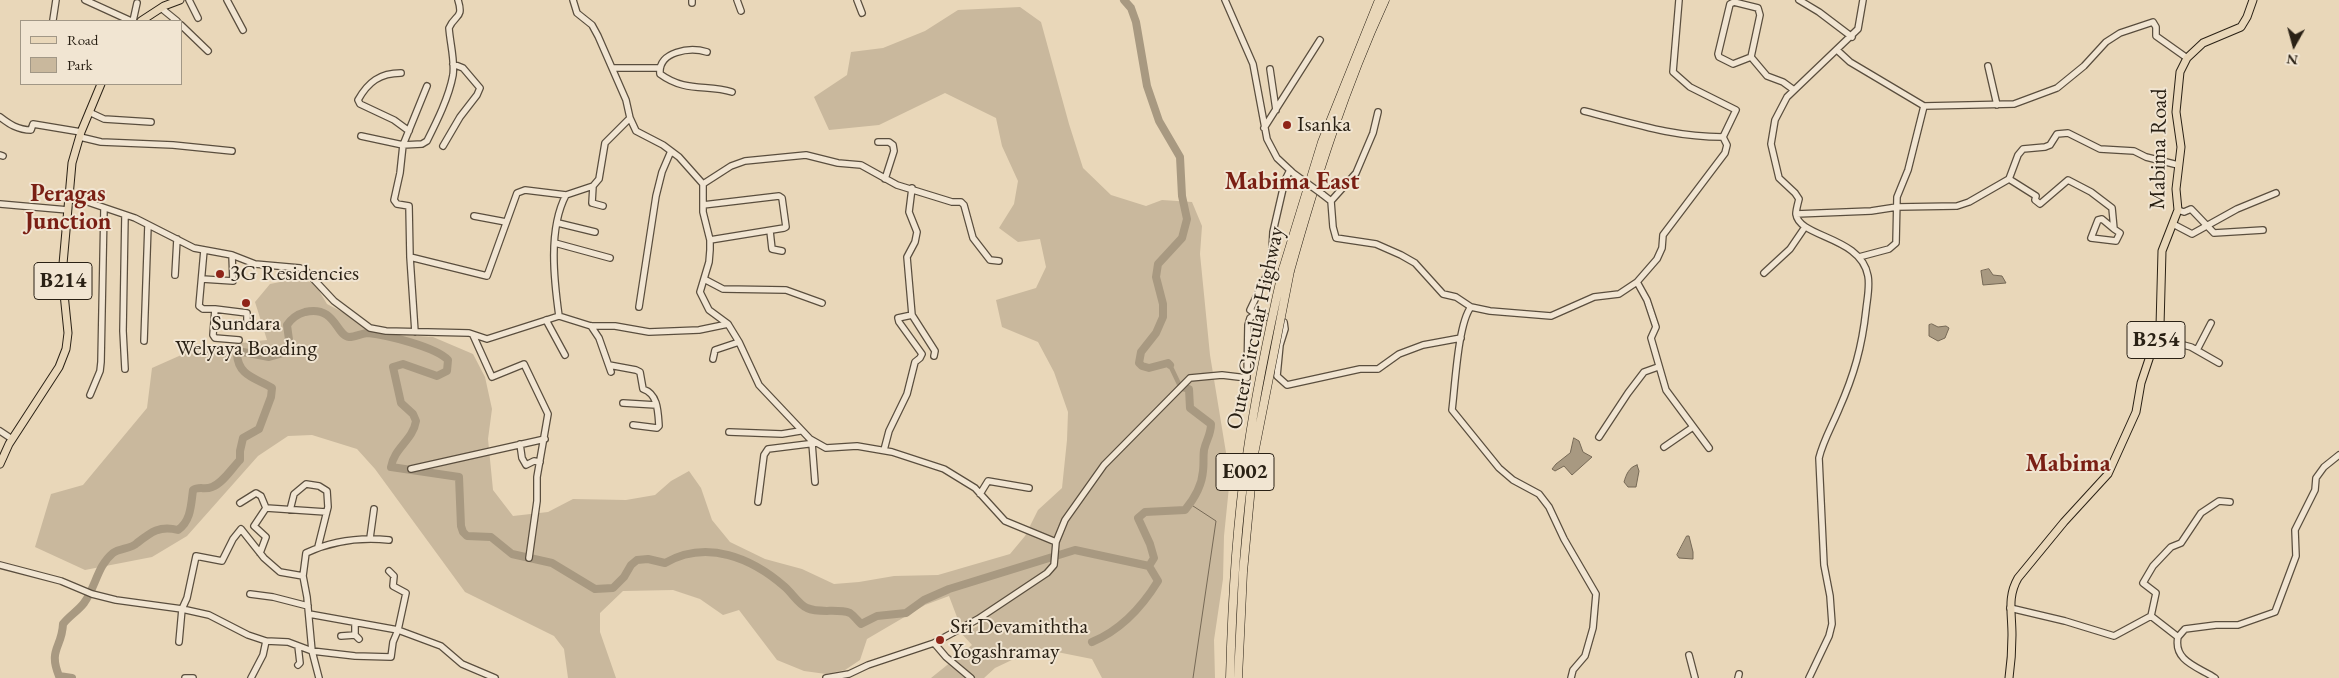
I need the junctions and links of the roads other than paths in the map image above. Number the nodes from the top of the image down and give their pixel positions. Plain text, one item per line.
1 (56, 0) edge
2 (86, 0) edge
3 (180, 0) edge
4 (190, 0) edge
5 (227, 0) edge
6 (458, 0) edge
7 (572, 0) edge
8 (737, 0) edge
9 (857, 0) edge
10 (1225, 0) edge
11 (1379, 0) edge
12 (1385, 0) edge
13 (1679, 0) edge
14 (1799, 0) edge
15 (1863, 0) edge
16 (2254, 0) edge
17 (137, 3) dead end
18 (161, 8) junction
19 (741, 11) dead end
20 (862, 13) dead end
21 (198, 18) dead end
22 (53, 20) dead end
23 (130, 20) edge
24 (132, 20) edge
25 (142, 20) edge
26 (176, 20) edge
27 (182, 26) edge
28 (243, 30) dead end
29 (1852, 37) junction
30 (1320, 40) dead end
31 (1361, 48) junction
32 (1837, 50) junction
33 (208, 51) dead end
34 (707, 52) dead end
35 (1751, 57) junction
36 (2187, 58) junction
37 (453, 64) junction
38 (1988, 66) dead end
39 (613, 68) junction
40 (660, 68) junction
41 (1270, 69) dead end
42 (401, 73) dead end
43 (101, 85) edge
44 (427, 86) dead end
45 (1794, 90) junction
46 (732, 92) dead end
47 (1997, 105) junction
48 (1924, 106) junction
49 (1276, 110) junction
50 (1584, 111) dead end
51 (89, 112) junction
52 (1378, 112) dead end
53 (0, 117) edge
54 (630, 118) junction
55 (151, 122) dead end
56 (1264, 128) junction
57 (409, 131) junction
58 (80, 134) junction
59 (361, 136) dead end
60 (1723, 136) junction
61 (878, 142) dead end
62 (403, 145) junction
63 (443, 146) dead end
64 (232, 151) dead end
65 (672, 151) junction
66 (2178, 166) junction
67 (1291, 171) junction
68 (885, 179) junction
69 (2009, 179) junction
70 (703, 184) junction
71 (593, 186) junction
72 (912, 188) junction
73 (2276, 193) dead end
74 (566, 195) junction
75 (70, 196) junction
76 (1331, 201) junction
77 (0, 204) edge
78 (703, 205) junction
79 (603, 206) dead end
80 (1897, 206) junction
81 (104, 208) junction
82 (68, 210) junction
83 (2178, 210) junction
84 (1796, 214) junction
85 (125, 215) junction
86 (474, 216) dead end
87 (506, 222) junction
88 (558, 223) junction
89 (2173, 224) junction
90 (148, 225) junction
91 (2206, 225) junction
92 (1805, 227) junction
93 (2114, 229) junction
94 (2263, 230) dead end
95 (595, 232) dead end
96 (770, 232) junction
97 (177, 240) junction
98 (710, 240) junction
99 (555, 243) junction
100 (204, 250) junction
101 (782, 251) dead end
102 (232, 255) junction
103 (410, 257) junction
104 (1859, 257) junction
105 (610, 258) dead end
106 (998, 261) dead end
107 (1287, 270) junction
108 (1764, 273) dead end
109 (175, 275) dead end
110 (202, 279) junction
111 (704, 279) junction
112 (1637, 282) junction
113 (822, 303) dead end
114 (1471, 307) junction
115 (639, 308) dead end
116 (215, 309) junction
117 (1256, 314) junction
118 (912, 315) junction
119 (559, 316) junction
120 (546, 320) junction
121 (247, 321) dead end
122 (728, 324) junction
123 (2211, 324) dead end
124 (590, 326) junction
125 (415, 332) junction
126 (473, 335) junction
127 (1461, 338) junction
128 (2157, 338) junction
129 (239, 340) dead end
130 (144, 341) dead end
131 (740, 342) junction
132 (2197, 350) junction
133 (565, 355) dead end
134 (934, 356) dead end
135 (713, 359) dead end
136 (2219, 363) dead end
137 (1658, 367) junction
138 (125, 369) dead end
139 (90, 395) dead end
140 (622, 402) dead end
141 (656, 405) junction
142 (633, 425) dead end
143 (1693, 427) junction
144 (0, 431) edge
145 (800, 431) junction
146 (729, 432) dead end
147 (1600, 437) dead end
148 (12, 438) junction
149 (545, 439) junction
150 (814, 443) junction
151 (520, 444) junction
152 (1664, 447) dead end
153 (1708, 448) dead end
154 (884, 450) junction
155 (2339, 455) edge
156 (540, 462) junction
157 (0, 464) edge
158 (411, 469) dead end
159 (815, 482) dead end
160 (1029, 488) dead end
161 (980, 494) junction
162 (758, 502) dead end
163 (2230, 502) dead end
164 (240, 503) dead end
165 (266, 508) junction
166 (374, 509) dead end
167 (290, 510) junction
168 (326, 512) junction
169 (370, 538) junction
170 (389, 540) dead end
171 (1056, 545) junction
172 (318, 547) junction
173 (260, 553) junction
174 (529, 558) dead end
175 (0, 565) edge
176 (390, 571) dead end
177 (303, 576) junction
178 (250, 594) dead end
179 (308, 606) junction
180 (2010, 608) junction
181 (182, 609) junction
182 (309, 614) junction
183 (2151, 616) junction
184 (355, 624) junction
185 (398, 630) junction
186 (341, 636) dead end
187 (2178, 637) junction
188 (266, 641) junction
189 (179, 642) dead end
190 (934, 643) junction
191 (298, 646) junction
192 (312, 651) junction
193 (1689, 654) dead end
194 (298, 665) dead end
195 (184, 678) edge
196 (193, 678) edge
197 (251, 678) edge
198 (319, 678) edge
199 (495, 678) edge
200 (826, 678) edge
201 (971, 678) edge
202 (1230, 678) edge
203 (1238, 678) edge
204 (1571, 678) edge
205 (1695, 678) edge
206 (1809, 678) edge
207 (2009, 678) edge
208 (2215, 678) edge

1 - 22 street
2 - 23 street
3 - 18 main road
4 - 21 street
5 - 28 street
6 - 37 street
7 - 39 street
8 - 19 street
9 - 20 street
10 - 56 street
11 - 31 highway, Outer Circular Highway / E002
12 - 31 highway, Outer Circular Highway / E002
13 - 60 street
14 - 29 street
15 - 29 street
16 - 36 main road, Mabima Road / B254
17 - 24 street
18 - 25 main road
18 - 26 street
27 - 33 street
29 - 32 street
30 - 49 street
31 - 107 highway, Outer Circular Highway / E002
32 - 45 street
32 - 48 street
34 - 40 street
35 - 35 street
35 - 45 street
36 - 47 street
36 - 66 main road, Mabima Road / B254
37 - 62 street
37 - 63 street
38 - 47 street
39 - 40 street
39 - 54 street
40 - 46 street
41 - 49 street
42 - 57 street
43 - 51 main road, B214
44 - 57 street
45 - 84 street
47 - 48 street
48 - 80 street
49 - 56 street
50 - 60 street
51 - 55 street
51 - 58 main road, B214
52 - 76 street
53 - 58 street
54 - 65 street
54 - 71 street
56 - 67 street
57 - 62 street
58 - 64 street
58 - 75 main road, B214
59 - 62 street
60 - 112 street
61 - 68 street
62 - 103 street
65 - 70 street
65 - 115 street
66 - 69 street
66 - 83 main road, Mabima Road / B254
67 - 76 street, bridge
67 - 117 street
68 - 70 street
68 - 72 street
69 - 80 street
69 - 93 street
70 - 78 street
71 - 74 street
71 - 79 street
72 - 106 street
72 - 118 street
73 - 91 street
74 - 87 street
74 - 88 street
75 - 81 street
75 - 82 main road, B214
76 - 114 street
77 - 82 street
78 - 96 street
78 - 98 street
80 - 84 street
80 - 104 street
81 - 85 street
81 - 139 street
82 - 148 main road, B214
83 - 89 main road, Mabima Road / B254
83 - 91 street
84 - 92 street
85 - 90 street
85 - 138 street
86 - 87 street
87 - 103 street
88 - 95 street
88 - 99 street
89 - 91 street
89 - 128 main road, Mabima Road / B254
90 - 97 street
90 - 130 street
91 - 94 street
92 - 104 street
92 - 108 street
93 - 93 street
96 - 98 street
96 - 101 street
97 - 100 street
97 - 109 street
98 - 111 street
99 - 105 street
99 - 119 street
100 - 102 street
100 - 110 street
102 - 110 street
102 - 125 street
103 - 125 street
104 - 206 street
107 - 202 highway, Outer Circular Highway / E002, bridge
107 - 203 highway, Outer Circular Highway / E002, bridge
110 - 116 street
111 - 113 street
111 - 122 street
112 - 114 street
112 - 137 street
114 - 127 street
116 - 121 street
116 - 129 street
117 - 127 street
117 - 171 street
118 - 134 street
118 - 154 street
119 - 120 street
119 - 124 street
120 - 126 street
120 - 133 street
122 - 124 street
122 - 131 street
123 - 132 street
124 - 141 street
125 - 126 street
126 - 149 street
127 - 204 street
128 - 132 street
128 - 180 main road, Mabima Road / B254
131 - 135 street
131 - 145 street
132 - 136 street
137 - 143 street
137 - 147 street
140 - 141 street
141 - 142 street
143 - 152 street
143 - 153 street
144 - 148 street
145 - 146 street
145 - 150 street
148 - 157 main road, B214
149 - 151 street
149 - 156 street
150 - 154 street
150 - 159 street
150 - 162 street
151 - 156 street
151 - 158 street
154 - 161 street
155 - 187 street
156 - 174 street
160 - 161 street
161 - 171 street
163 - 183 street
164 - 165 street
165 - 167 street
165 - 173 street
166 - 169 street
167 - 168 street
167 - 168 street
168 - 172 street
169 - 170 street
169 - 172 street
171 - 190 street
172 - 177 street
173 - 177 street
173 - 181 street
175 - 181 street
176 - 185 street
177 - 179 street
178 - 179 street
179 - 182 street
180 - 183 street
180 - 207 main road, Mabima Road / B254
181 - 188 street
181 - 189 street
182 - 184 street
182 - 192 street
183 - 187 street
184 - 185 street
184 - 186 street
185 - 192 street
185 - 199 street
187 - 208 street
188 - 191 street
188 - 197 street
190 - 200 street
190 - 201 street
191 - 192 street
191 - 194 street
192 - 198 street
193 - 205 street
195 - 196 street

